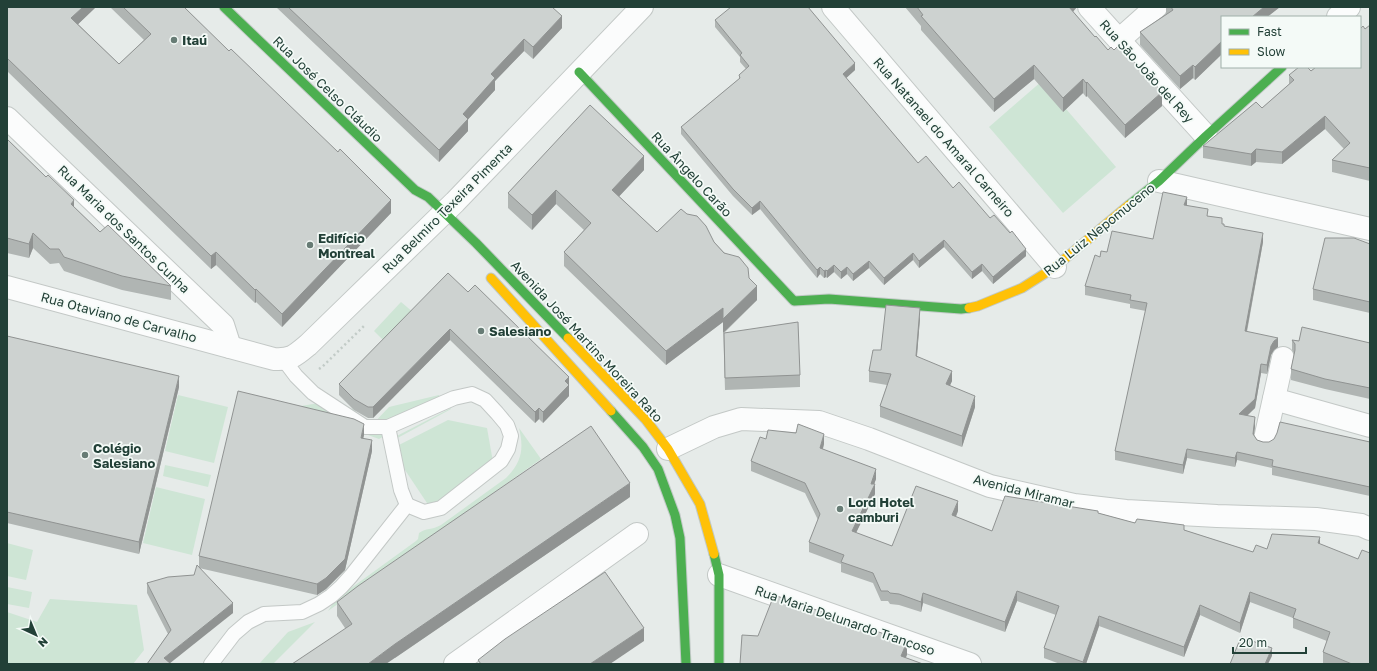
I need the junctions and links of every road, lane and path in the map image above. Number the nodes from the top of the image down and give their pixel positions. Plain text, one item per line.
1 (224, 7) edge
2 (642, 7) edge
3 (834, 7) edge
4 (1089, 7) edge
5 (1156, 7) edge
6 (1349, 7) edge
7 (1339, 16) edge
8 (1119, 40) junction
9 (1281, 68) edge
10 (579, 72) junction
11 (7, 118) edge
12 (1206, 136) junction
13 (1159, 181) junction
14 (415, 190) junction
15 (436, 216) junction
16 (1370, 229) edge
17 (1055, 267) junction
18 (486, 273) dead end
19 (7, 287) edge
20 (786, 294) joint
21 (230, 347) junction
22 (1283, 358) dead end
23 (284, 360) junction
24 (1274, 400) junction
25 (1370, 426) edge
26 (388, 427) junction
27 (1266, 439) dead end
28 (668, 449) junction
29 (407, 505) junction
30 (1370, 529) edge
31 (637, 534) dead end
32 (719, 575) junction
33 (211, 664) edge
34 (455, 664) edge
35 (686, 664) edge
36 (719, 664) edge
37 (970, 664) edge

1 - 14 street, Rua José Celso Cláudio
2 - 10 street, Rua Belmiro Texeira Pimenta
3 - 17 street, Rua Natanael do Amaral Carneiro
4 - 8 street, Rua São João del Rey
5 - 8 street
6 - 7 street
8 - 12 street, Rua São João del Rey
9 - 12 street, Rua Luiz Nepomuceno
10 - 15 street, Rua Belmiro Texeira Pimenta
10 - 20 street, Rua Ângelo Carão
11 - 21 street, Rua Maria dos Santos Cunha
12 - 13 street, Rua Luiz Nepomuceno
13 - 16 street
13 - 17 street, Rua Luiz Nepomuceno
14 - 15 street, Rua José Celso Cláudio
14 - 15 street, Rua José Celso Cláudio
15 - 23 street, Rua Belmiro Texeira Pimenta
15 - 28 street, Avenida José Martins Moreira Rato
17 - 20 street, Rua Luiz Nepomuceno
18 - 35 street
19 - 21 street, Rua Otaviano de Carvalho
21 - 23 street
22 - 24 street
23 - 26 lane
24 - 25 street
24 - 27 street
26 - 29 lane
26 - 29 lane
28 - 30 street, Avenida Miramar
28 - 32 street, Avenida José Martins Moreira Rato
29 - 33 lane
31 - 34 street
32 - 36 street, Avenida José Martins Moreira Rato
32 - 37 street, Rua Maria Delunardo Trancoso

